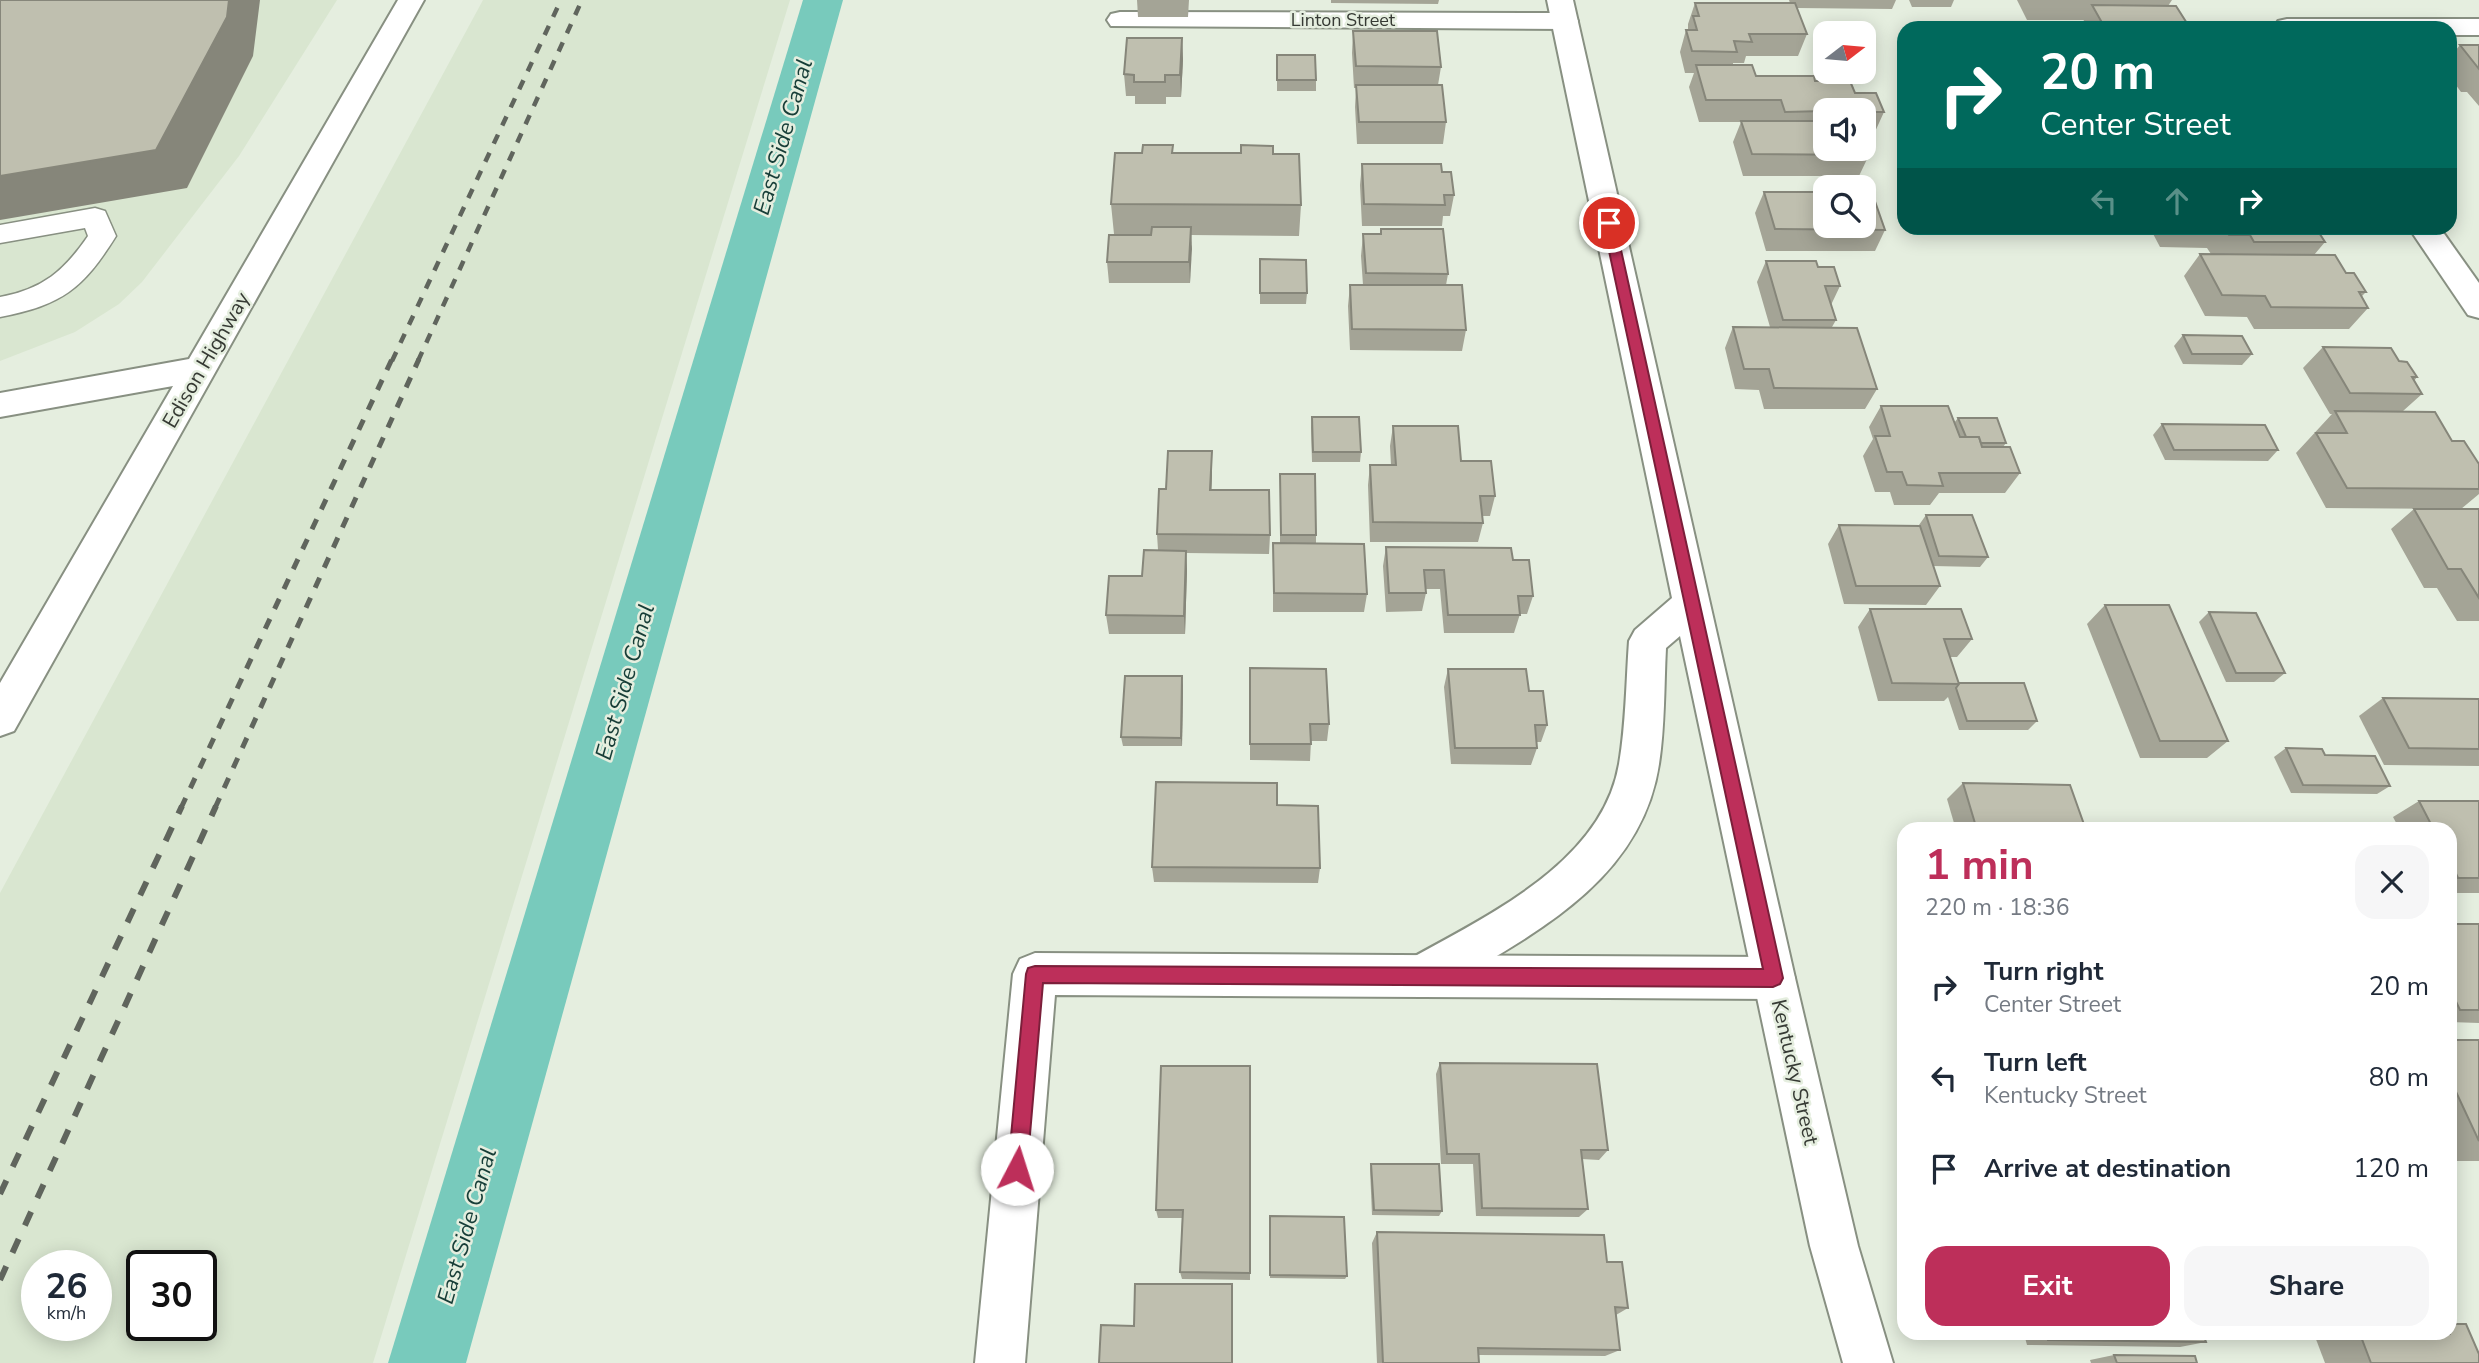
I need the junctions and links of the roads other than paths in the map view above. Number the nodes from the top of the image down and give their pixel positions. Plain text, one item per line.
1 (411, 0) edge
2 (1563, 10) edge
3 (1120, 20) dead end
4 (2457, 26) edge
5 (2479, 27) edge
6 (0, 234) edge
7 (2429, 235) edge
8 (0, 307) edge
9 (2479, 307) edge
10 (200, 369) junction
11 (0, 405) edge
12 (1692, 602) junction
13 (0, 719) edge
14 (1421, 976) junction
15 (1773, 978) junction
16 (1000, 1363) edge
17 (1868, 1363) edge

1 - 10 street, Edison Highway
2 - 3 street, Linton Street
2 - 12 street, Kentucky Street
4 - 5 street
6 - 8 lane
7 - 9 street
10 - 11 street
10 - 13 street, Edison Highway
12 - 14 street
12 - 15 street, Kentucky Street
14 - 15 street
14 - 16 street
15 - 17 street, Kentucky Street

